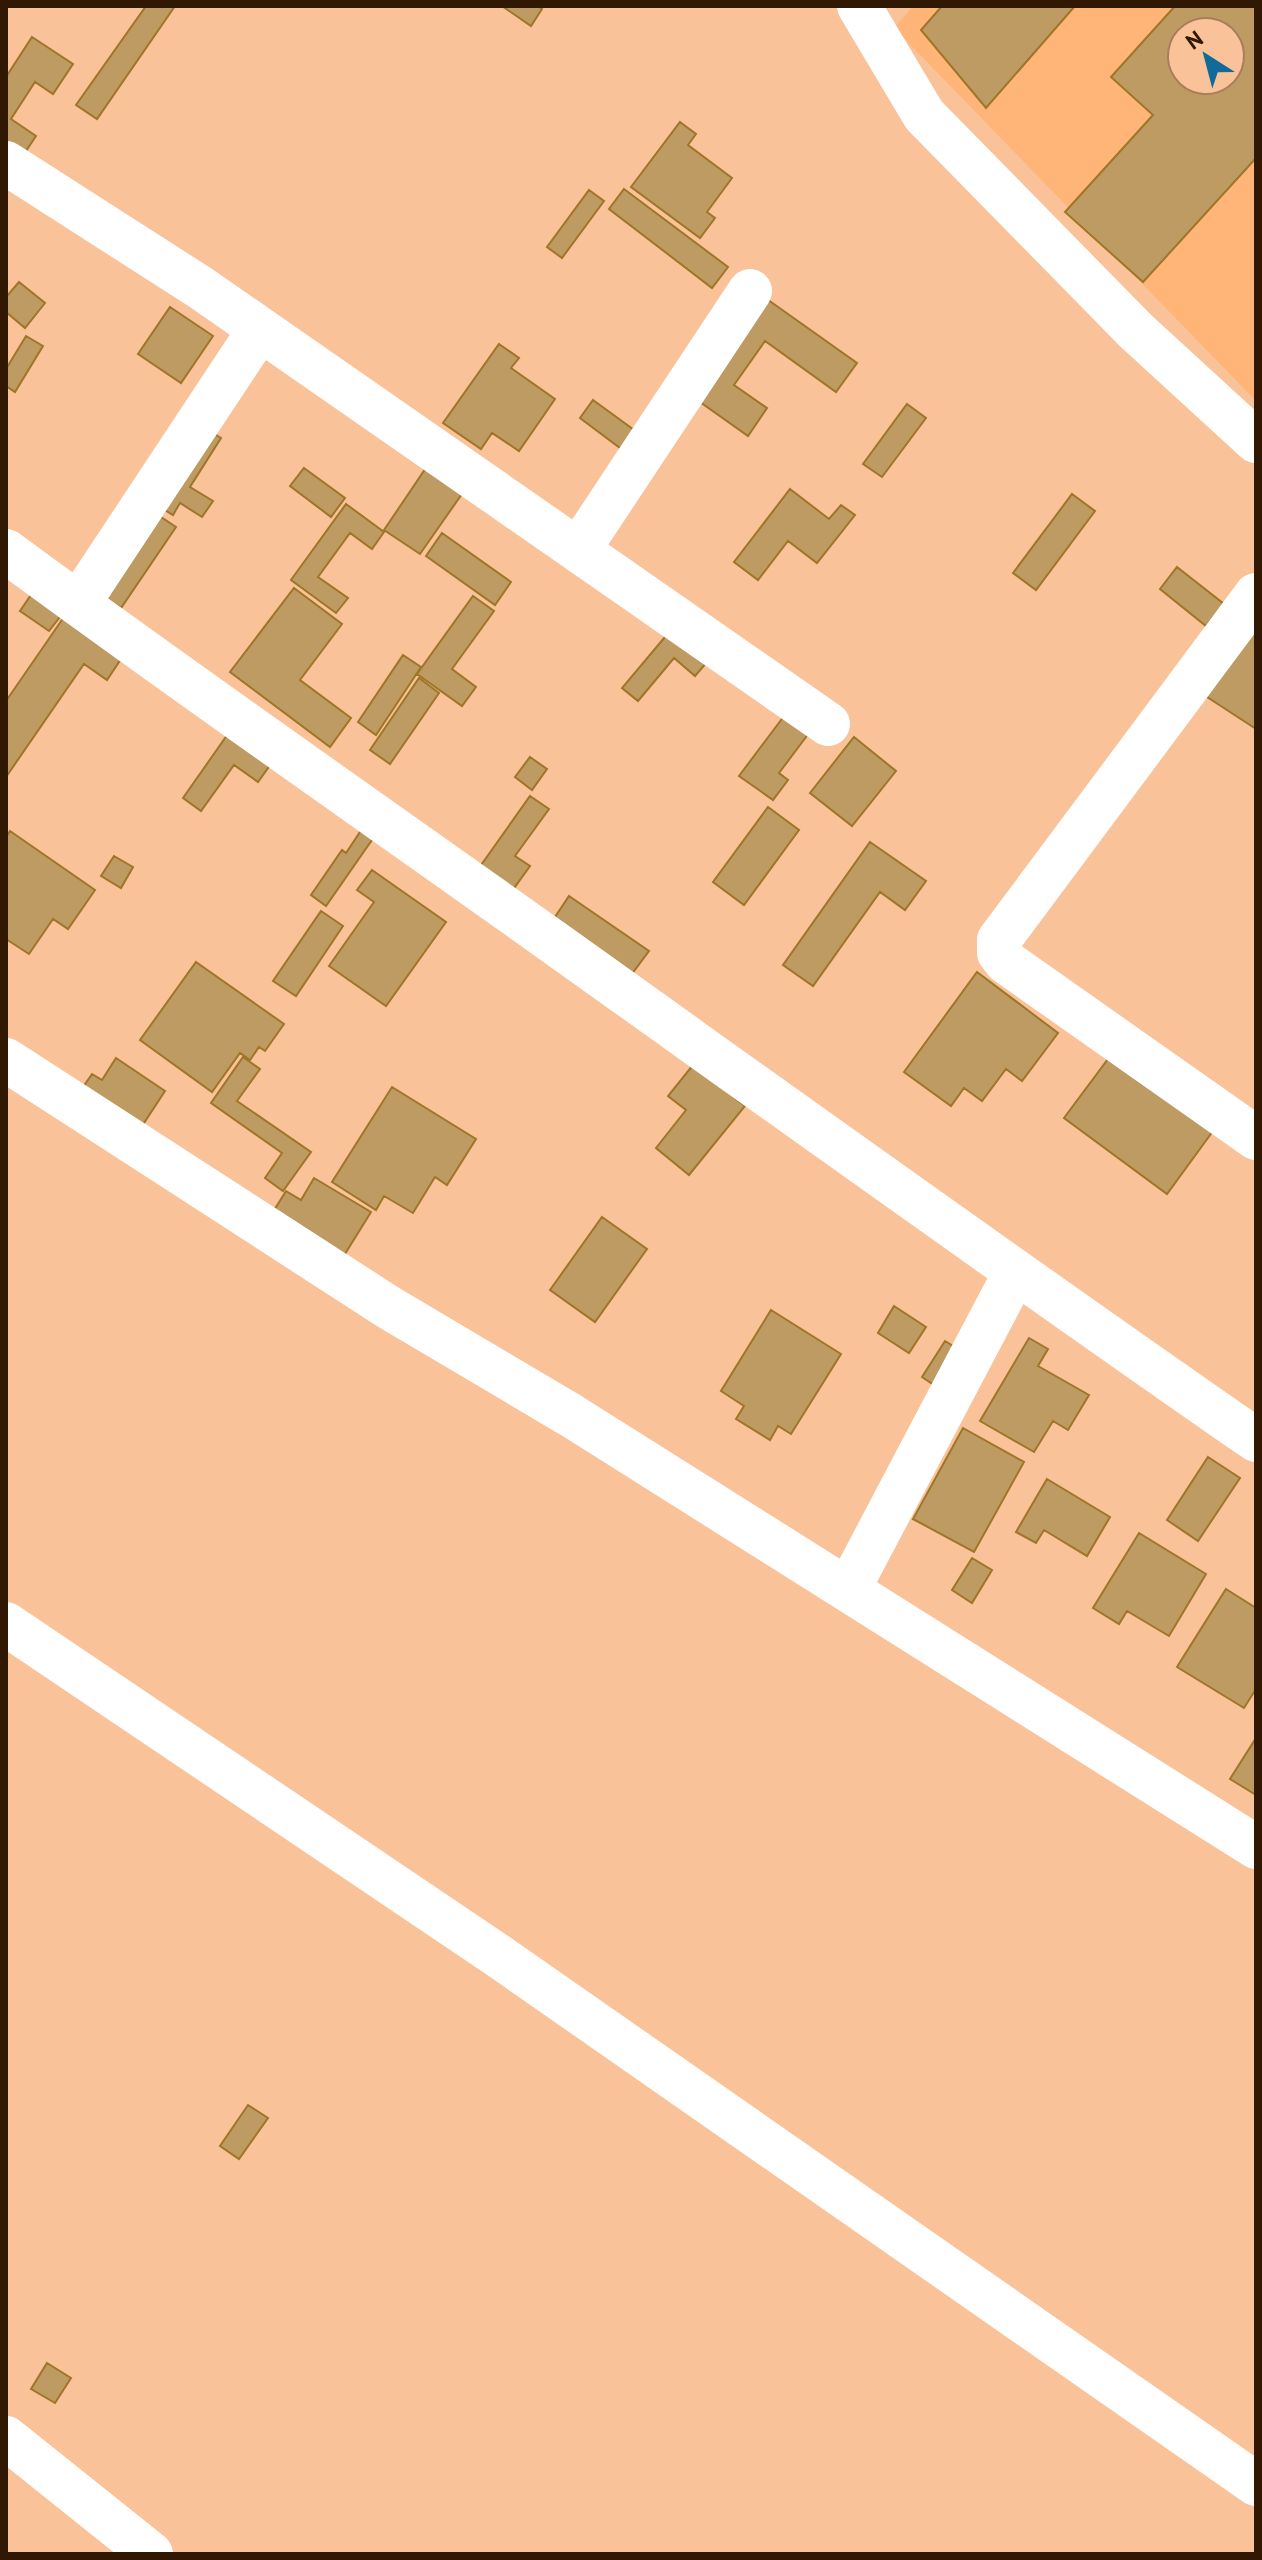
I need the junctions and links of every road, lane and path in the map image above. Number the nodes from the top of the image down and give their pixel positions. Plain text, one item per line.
1 (859, 6) edge
2 (6, 163) edge
3 (750, 291) dead end
4 (260, 329) junction
5 (1256, 441) edge
6 (579, 549) junction
7 (6, 551) edge
8 (1256, 595) edge
9 (78, 604) junction
10 (828, 724) dead end
11 (6, 1060) edge
12 (1256, 1138) edge
13 (1015, 1273) junction
14 (1256, 1440) edge
15 (848, 1590) junction
16 (6, 1624) edge
17 (1256, 1847) edge
18 (6, 2438) edge
19 (1256, 2484) edge
20 (151, 2554) edge

1 - 5 street
2 - 4 street
3 - 6 street
4 - 6 street
4 - 9 street
6 - 10 street
7 - 9 street
8 - 12 street
9 - 13 street
11 - 15 street
13 - 14 street
13 - 15 street
15 - 17 street
16 - 19 street
18 - 20 street

